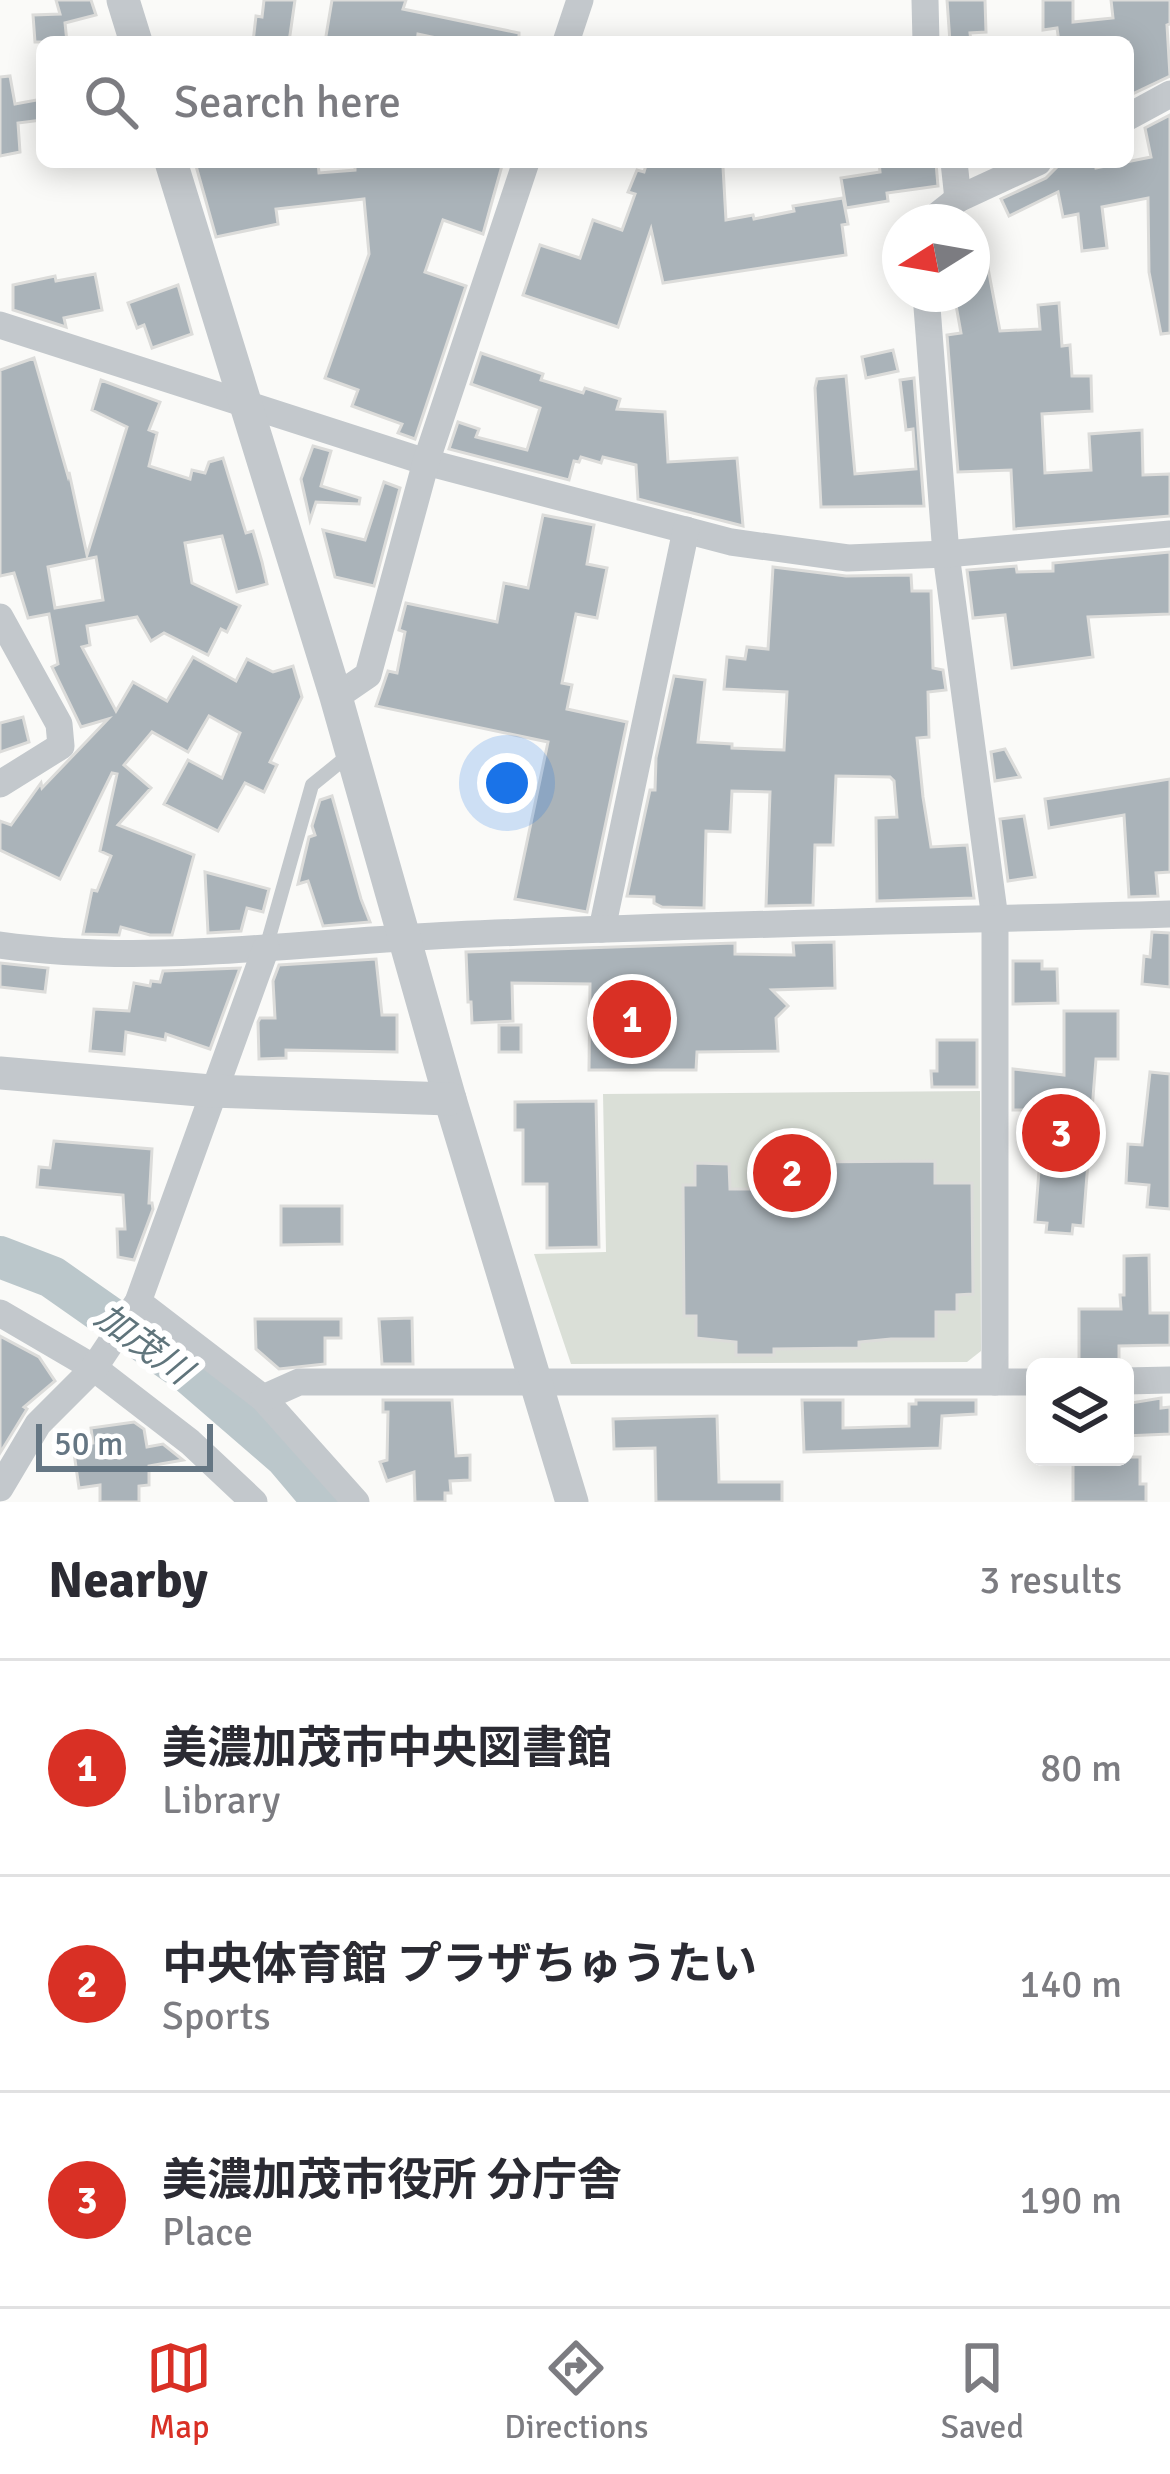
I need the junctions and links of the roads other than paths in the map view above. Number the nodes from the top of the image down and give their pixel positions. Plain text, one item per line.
1 (123, 0) edge
2 (580, 0) edge
3 (926, 0) edge
4 (134, 36) edge
5 (568, 36) edge
6 (926, 36) edge
7 (1170, 94) edge
8 (1134, 114) edge
9 (173, 168) edge
10 (524, 168) edge
11 (955, 168) edge
12 (1025, 168) edge
13 (958, 200) junction
14 (953, 204) edge
15 (927, 312) edge
16 (0, 325) edge
17 (243, 405) junction
18 (426, 462) junction
19 (686, 530) junction
20 (1170, 534) edge
21 (946, 554) junction
22 (0, 617) edge
23 (336, 697) junction
24 (351, 754) junction
25 (0, 784) edge
26 (1170, 914) edge
27 (994, 919) junction
28 (602, 929) junction
29 (406, 937) junction
30 (0, 945) edge
31 (266, 948) junction
32 (0, 1073) edge
33 (211, 1091) junction
34 (450, 1099) junction
35 (138, 1302) junction
36 (0, 1313) edge
37 (94, 1368) junction
38 (1170, 1380) edge
39 (1134, 1381) edge
40 (995, 1382) junction
41 (1026, 1382) edge
42 (537, 1383) junction
43 (263, 1398) junction
44 (0, 1489) edge
45 (254, 1502) edge
46 (356, 1502) edge
47 (572, 1502) edge

1 - 4 street
2 - 5 street
3 - 6 street
7 - 8 street
9 - 17 street
10 - 18 street
11 - 13 street
12 - 13 street
13 - 14 street
15 - 21 street
16 - 17 street
17 - 18 street
17 - 23 street
18 - 19 street
18 - 23 street
19 - 21 street
19 - 28 street
20 - 21 street
21 - 27 street
22 - 25 street
23 - 24 street
24 - 29 street
24 - 31 lane
26 - 27 street
27 - 28 street
27 - 40 street
28 - 29 street
29 - 31 street
29 - 34 street
30 - 31 street
31 - 33 street
32 - 33 street
33 - 34 street
33 - 35 street
34 - 42 street
35 - 37 street
35 - 43 street
36 - 37 street
37 - 44 street
37 - 45 street
38 - 39 street
40 - 41 street
40 - 42 street
42 - 43 street
42 - 47 street
43 - 46 street

